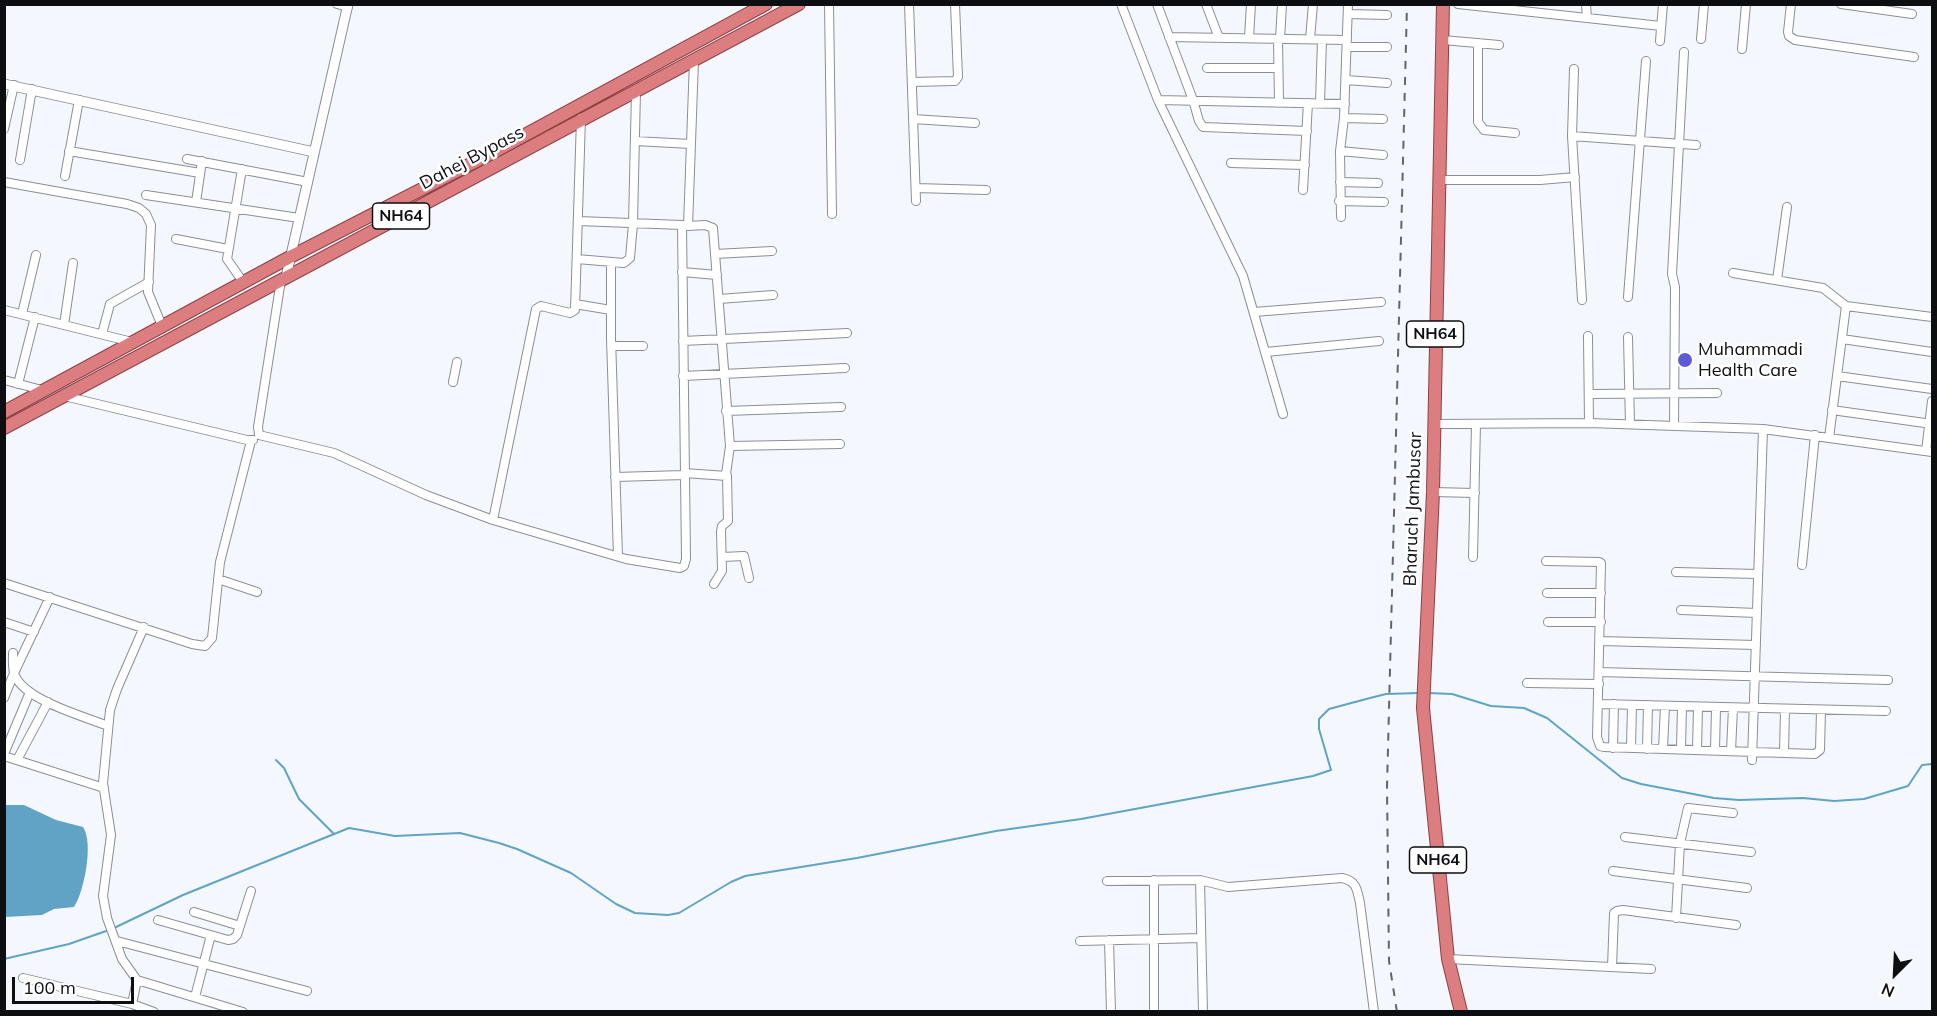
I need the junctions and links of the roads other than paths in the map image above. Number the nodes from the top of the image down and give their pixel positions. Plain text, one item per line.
1 (337, 4) edge
2 (766, 4) edge
3 (799, 4) edge
4 (829, 4) edge
5 (909, 4) edge
6 (955, 4) edge
7 (1121, 4) edge
8 (1157, 4) edge
9 (1206, 4) edge
10 (1251, 4) edge
11 (1282, 4) edge
12 (1313, 4) edge
13 (1348, 4) edge
14 (1443, 4) edge
15 (1458, 4) edge
16 (1586, 4) edge
17 (1663, 4) edge
18 (1704, 4) edge
19 (1746, 4) edge
20 (1791, 4) edge
21 (1841, 4) edge
22 (1469, 5) edge
23 (348, 6) edge
24 (1503, 7) edge
25 (1348, 14) junction
26 (1912, 14) dead end
27 (1387, 15) dead end
28 (1587, 18) junction
29 (1661, 26) junction
30 (1169, 37) junction
31 (1219, 38) junction
32 (1249, 38) junction
33 (1279, 39) junction
34 (1310, 39) junction
35 (1701, 39) dead end
36 (1322, 40) junction
37 (1443, 40) junction
38 (1660, 41) dead end
39 (1478, 43) junction
40 (1347, 44) junction
41 (1499, 45) dead end
42 (1387, 47) dead end
43 (1742, 49) dead end
44 (1684, 52) dead end
45 (1914, 57) dead end
46 (694, 60) junction
47 (1646, 61) dead end
48 (1208, 68) dead end
49 (1278, 68) junction
50 (1574, 69) dead end
51 (1346, 80) junction
52 (912, 82) junction
53 (1387, 83) dead end
54 (9, 85) edge
55 (33, 89) junction
56 (636, 91) junction
57 (79, 100) junction
58 (1158, 100) junction
59 (1193, 100) junction
60 (1279, 103) junction
61 (1308, 103) junction
62 (1320, 104) junction
63 (1345, 104) junction
64 (580, 105) junction
65 (1344, 118) junction
66 (913, 119) junction
67 (1383, 119) dead end
68 (581, 122) junction
69 (975, 123) dead end
70 (4, 129) edge
71 (1307, 131) junction
72 (1515, 133) dead end
73 (1572, 136) junction
74 (635, 141) junction
75 (1640, 141) junction
76 (691, 144) junction
77 (1679, 144) junction
78 (1696, 145) dead end
79 (69, 151) junction
80 (1341, 151) junction
81 (314, 152) junction
82 (1383, 155) dead end
83 (188, 159) dead end
84 (20, 160) dead end
85 (202, 161) junction
86 (1231, 163) dead end
87 (1305, 165) junction
88 (242, 169) junction
89 (200, 174) junction
90 (65, 176) dead end
91 (1575, 177) junction
92 (1439, 180) junction
93 (4, 182) edge
94 (308, 182) junction
95 (1340, 182) junction
96 (1378, 183) dead end
97 (916, 188) junction
98 (986, 190) dead end
99 (1303, 190) dead end
100 (146, 195) dead end
101 (916, 201) dead end
102 (1340, 201) junction
103 (196, 202) junction
104 (1384, 202) dead end
105 (235, 207) junction
106 (1787, 207) dead end
107 (832, 214) dead end
108 (1341, 217) dead end
109 (299, 218) junction
110 (578, 221) junction
111 (633, 224) junction
112 (685, 226) junction
113 (176, 239) dead end
114 (228, 249) junction
115 (772, 250) dead end
116 (715, 254) junction
117 (36, 255) dead end
118 (290, 257) junction
119 (577, 259) junction
120 (611, 262) junction
121 (73, 263) dead end
122 (682, 272) junction
123 (1733, 273) dead end
124 (717, 274) junction
125 (283, 278) junction
126 (1777, 280) junction
127 (148, 282) junction
128 (243, 282) junction
129 (773, 295) dead end
130 (1628, 297) dead end
131 (719, 299) junction
132 (1582, 300) dead end
133 (1381, 302) dead end
134 (575, 304) junction
135 (1846, 306) junction
136 (4, 310) edge
137 (611, 310) junction
138 (1254, 312) junction
139 (22, 314) junction
140 (35, 317) junction
141 (1932, 317) edge
142 (64, 325) junction
143 (162, 326) junction
144 (847, 333) dead end
145 (102, 334) junction
146 (1588, 336) dead end
147 (1628, 338) dead end
148 (721, 339) junction
149 (1842, 339) junction
150 (683, 341) junction
151 (132, 342) junction
152 (1379, 342) dead end
153 (611, 346) junction
154 (643, 346) dead end
155 (1266, 352) junction
156 (1932, 352) edge
157 (457, 362) dead end
158 (845, 368) dead end
159 (723, 373) junction
160 (683, 376) junction
161 (1837, 376) junction
162 (4, 380) edge
163 (453, 382) dead end
164 (18, 384) junction
165 (1932, 389) edge
166 (42, 390) junction
167 (1717, 393) dead end
168 (1589, 394) junction
169 (1629, 394) junction
170 (1674, 394) junction
171 (64, 396) junction
172 (1932, 401) edge
173 (841, 407) dead end
174 (1832, 410) junction
175 (726, 411) junction
176 (4, 412) edge
177 (1283, 414) dead end
178 (1589, 423) junction
179 (1434, 424) junction
180 (1476, 424) junction
181 (1630, 424) junction
182 (1931, 424) edge
183 (1674, 426) junction
184 (4, 428) edge
185 (1763, 429) junction
186 (259, 435) junction
187 (1815, 435) junction
188 (1829, 438) junction
189 (250, 441) junction
190 (840, 444) dead end
191 (729, 446) junction
192 (1929, 452) edge
193 (684, 474) junction
194 (726, 474) junction
195 (615, 477) junction
196 (1433, 492) junction
197 (1474, 493) junction
198 (494, 520) junction
199 (618, 556) junction
200 (722, 557) junction
201 (1473, 557) dead end
202 (1546, 561) dead end
203 (1802, 564) dead end
204 (1676, 572) dead end
205 (1758, 574) junction
206 (749, 578) dead end
207 (218, 579) junction
208 (4, 583) edge
209 (714, 584) dead end
210 (256, 592) dead end
211 (1547, 593) dead end
212 (1601, 593) junction
213 (50, 597) junction
214 (1681, 610) dead end
215 (1757, 613) junction
216 (4, 622) edge
217 (1548, 622) dead end
218 (1601, 622) junction
219 (144, 627) junction
220 (34, 632) junction
221 (1600, 641) junction
222 (1756, 645) junction
223 (13, 653) dead end
224 (1599, 672) junction
225 (14, 673) junction
226 (1755, 676) junction
227 (1888, 680) dead end
228 (1527, 683) dead end
229 (1599, 684) junction
230 (30, 692) junction
231 (4, 698) edge
232 (48, 702) junction
233 (1599, 704) junction
234 (1614, 705) junction
235 (1632, 705) junction
236 (1648, 705) junction
237 (1665, 706) junction
238 (1682, 706) junction
239 (1698, 707) junction
240 (1716, 708) junction
241 (1733, 708) junction
242 (1754, 709) junction
243 (1785, 709) junction
244 (1821, 710) junction
245 (1886, 711) dead end
246 (108, 726) junction
247 (1613, 748) junction
248 (1631, 748) junction
249 (1647, 749) junction
250 (1663, 749) junction
251 (1681, 750) junction
252 (1697, 750) junction
253 (1715, 750) junction
254 (1731, 751) junction
255 (1784, 753) junction
256 (4, 755) edge
257 (1752, 756) junction
258 (17, 760) junction
259 (104, 788) junction
260 (1733, 813) dead end
261 (1625, 837) dead end
262 (1680, 843) junction
263 (1751, 852) dead end
264 (1613, 871) dead end
265 (1677, 879) junction
266 (1154, 880) junction
267 (1200, 880) junction
268 (1107, 881) dead end
269 (1747, 888) dead end
270 (251, 891) dead end
271 (194, 912) dead end
272 (1676, 918) junction
273 (158, 921) dead end
274 (1736, 925) dead end
275 (240, 926) junction
276 (211, 935) junction
277 (1201, 938) junction
278 (1155, 939) junction
279 (116, 940) junction
280 (1109, 940) junction
281 (1080, 941) dead end
282 (1448, 959) junction
283 (204, 964) junction
284 (1612, 967) junction
285 (1651, 969) dead end
286 (23, 978) dead end
287 (137, 980) junction
288 (308, 991) dead end
289 (195, 997) junction
290 (132, 1004) junction
291 (154, 1011) edge
292 (243, 1011) edge
293 (1111, 1011) edge
294 (1154, 1011) edge
295 (1203, 1011) edge
296 (1374, 1011) edge
297 (1461, 1011) edge

1 - 23 street
2 - 64 highway, Dahej Bypass / NH64
3 - 46 highway, Dahej Bypass / NH64
4 - 107 street
5 - 52 street
6 - 52 street
7 - 58 street
8 - 30 street
9 - 31 street
10 - 32 street
11 - 33 street
12 - 34 street
13 - 25 street
14 - 37 highway, Bharuch Jambusar / NH64
15 - 22 street
16 - 28 street
17 - 29 street
18 - 35 street
19 - 43 street
20 - 45 street
21 - 26 street
22 - 24 street
23 - 81 street
24 - 28 street
25 - 27 street
25 - 40 street
28 - 29 street
29 - 38 street
30 - 31 street
30 - 59 street
31 - 32 street
32 - 33 street
33 - 34 street
33 - 49 street
34 - 36 street
36 - 40 street
36 - 62 street
37 - 39 street
37 - 92 highway, Bharuch Jambusar / NH64
39 - 41 street
39 - 72 street
40 - 42 street
40 - 51 street
44 - 77 street
46 - 56 highway, Dahej Bypass / NH64
46 - 76 street
47 - 75 street
48 - 49 street
49 - 60 street
50 - 73 street
51 - 53 street
51 - 63 street
52 - 66 street
54 - 55 street
54 - 70 street
55 - 57 street
55 - 84 street
56 - 68 highway, Dahej Bypass / NH64
56 - 74 street
57 - 79 street
57 - 81 street
58 - 59 street
58 - 138 street
59 - 60 street
59 - 71 street
60 - 61 street
61 - 62 street
61 - 71 street
62 - 63 street
63 - 65 street
64 - 68 street
64 - 118 highway, Dahej Bypass / NH64
65 - 67 street
65 - 80 street
66 - 69 street
66 - 97 street
68 - 110 street
68 - 125 highway, Dahej Bypass / NH64
71 - 87 street
73 - 75 street
73 - 91 street
74 - 76 street
74 - 111 street
75 - 77 street
75 - 130 street
76 - 112 street
77 - 78 street
77 - 170 street
79 - 89 street
79 - 90 street
80 - 82 street
80 - 95 street
81 - 94 street
83 - 85 street
85 - 88 street
85 - 89 street
86 - 87 street
87 - 99 street
88 - 94 street
88 - 105 street
89 - 103 street
91 - 92 street
91 - 132 street
92 - 179 highway, Bharuch Jambusar / NH64
93 - 127 street
94 - 109 street
95 - 96 street
95 - 102 street
97 - 98 street
97 - 101 street
100 - 103 street
102 - 104 street
102 - 108 street
103 - 105 street
105 - 109 street
105 - 114 street
106 - 126 street
109 - 118 street
110 - 111 street
110 - 119 street
111 - 112 street
111 - 120 street
112 - 116 street
112 - 122 street
113 - 114 street
114 - 128 street
115 - 116 street
116 - 124 street
117 - 139 street
118 - 125 street
118 - 128 highway, Dahej Bypass / NH64
119 - 120 street
119 - 134 street
120 - 137 street
121 - 142 street
122 - 124 street
122 - 150 street
123 - 126 street
124 - 131 street
125 - 171 highway, Dahej Bypass / NH64
125 - 186 street
126 - 135 street
127 - 143 street
127 - 145 street
128 - 143 highway, Dahej Bypass / NH64
129 - 131 street
131 - 148 street
133 - 138 street
134 - 137 street
134 - 198 street
135 - 141 street
135 - 149 street
136 - 139 street
137 - 153 street
138 - 155 street
139 - 140 street
140 - 142 street
140 - 164 street
142 - 145 street
143 - 151 highway, Dahej Bypass / NH64
144 - 148 street
145 - 151 street
146 - 168 street
147 - 169 street
148 - 150 street
148 - 159 street
149 - 156 street
149 - 161 street
150 - 160 street
151 - 166 highway, Dahej Bypass / NH64
152 - 155 street
153 - 154 street
153 - 195 street
155 - 177 street
157 - 163 street
158 - 159 street
159 - 160 street
159 - 175 street
160 - 193 street
161 - 165 street
161 - 174 street
162 - 164 street
164 - 166 street
166 - 176 highway, Dahej Bypass / NH64
167 - 170 street
168 - 169 street
168 - 178 street
169 - 170 street
169 - 181 street
170 - 183 street
171 - 184 highway, Dahej Bypass / NH64
171 - 189 street
172 - 182 street
173 - 175 street
174 - 182 street
174 - 188 street
175 - 191 street
178 - 180 street
178 - 181 street
179 - 180 street
179 - 196 highway, Bharuch Jambusar / NH64
180 - 197 street
181 - 183 street
182 - 192 street
183 - 185 street
185 - 187 street
185 - 205 street
186 - 189 street
186 - 198 street
187 - 188 street
187 - 203 street
188 - 192 street
189 - 207 street
190 - 191 street
191 - 194 street
193 - 194 street
193 - 195 street
193 - 199 street
194 - 200 street
195 - 199 street
196 - 197 street
196 - 282 highway, Bharuch Jambusar / NH64
197 - 201 street
198 - 199 street
200 - 206 street
200 - 209 street
202 - 212 street
204 - 205 street
205 - 215 street
207 - 210 street
207 - 219 street
208 - 213 street
211 - 212 street
212 - 218 street
213 - 219 street
213 - 220 street
214 - 215 street
215 - 222 street
216 - 220 street
217 - 218 street
218 - 221 street
219 - 246 street
220 - 225 street
221 - 222 street
221 - 224 street
222 - 226 street
223 - 225 street
224 - 226 street
224 - 229 street
225 - 230 street
225 - 231 street
226 - 227 street
226 - 242 street
228 - 229 street
229 - 233 street
230 - 232 street
230 - 256 street
232 - 246 street
232 - 258 street
233 - 234 street
233 - 247 street
234 - 235 street
234 - 247 street
235 - 236 street
235 - 248 street
236 - 237 street
236 - 249 street
237 - 238 street
237 - 250 street
238 - 239 street
238 - 251 street
239 - 240 street
239 - 252 street
240 - 241 street
240 - 253 street
241 - 242 street
241 - 254 street
242 - 243 street
242 - 257 street
243 - 244 street
243 - 255 street
244 - 245 street
244 - 255 street
246 - 259 street
247 - 248 street
248 - 249 street
249 - 250 street
250 - 251 street
251 - 252 street
252 - 253 street
253 - 254 street
254 - 257 street
255 - 257 street
256 - 258 street
258 - 259 street
259 - 279 street
260 - 262 street
261 - 262 street
262 - 263 street
262 - 265 street
264 - 265 street
265 - 269 street
265 - 272 street
266 - 267 street
266 - 268 street
266 - 278 street
267 - 277 street
267 - 296 street
270 - 275 street
271 - 275 street
272 - 274 street
272 - 284 street
273 - 276 street
275 - 276 street
276 - 283 street
277 - 278 street
277 - 295 street
278 - 280 street
278 - 294 street
279 - 283 street
279 - 287 street
280 - 281 street
280 - 293 street
282 - 284 street
282 - 297 highway, Bharuch Jambusar / NH64
283 - 288 street
283 - 289 street
284 - 285 street
286 - 290 street
287 - 289 street
287 - 290 street
289 - 292 street
290 - 291 street

